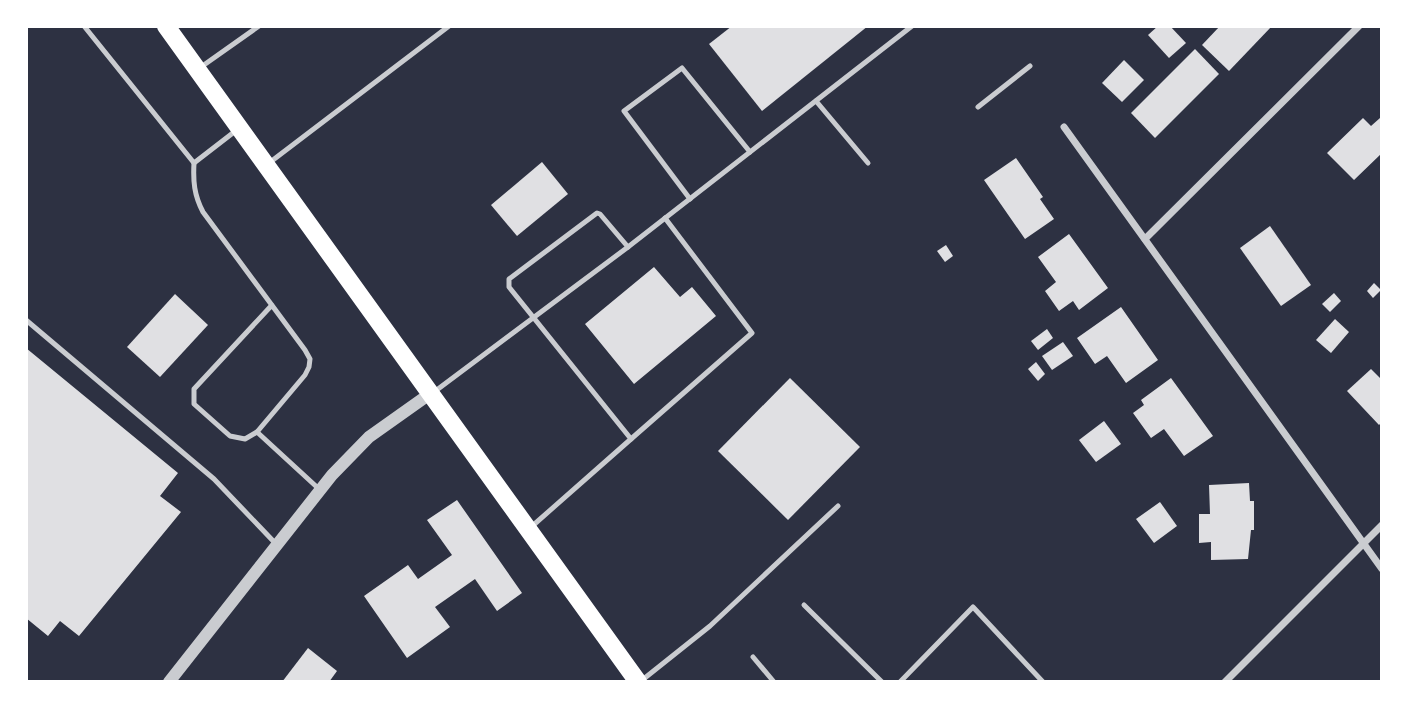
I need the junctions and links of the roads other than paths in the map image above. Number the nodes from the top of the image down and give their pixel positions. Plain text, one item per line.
1 (84, 26) edge
2 (166, 26) edge
3 (258, 26) edge
4 (449, 26) edge
5 (912, 26) edge
6 (1359, 26) edge
7 (1030, 66) dead end
8 (198, 70) junction
9 (816, 101) junction
10 (978, 107) dead end
11 (1064, 127) dead end
12 (240, 128) junction
13 (750, 152) junction
14 (194, 163) junction
15 (868, 163) dead end
16 (267, 165) junction
17 (690, 199) junction
18 (665, 218) junction
19 (1145, 239) junction
20 (628, 247) junction
21 (272, 305) junction
22 (534, 319) junction
23 (26, 320) edge
24 (431, 393) junction
25 (257, 432) junction
26 (631, 439) junction
27 (320, 490) junction
28 (838, 506) dead end
29 (1382, 525) edge
30 (528, 529) junction
31 (1364, 543) junction
32 (277, 545) junction
33 (1382, 569) edge
34 (804, 605) dead end
35 (753, 657) dead end
36 (169, 682) edge
37 (639, 682) edge
38 (774, 682) edge
39 (883, 682) edge
40 (900, 682) edge
41 (1043, 682) edge
42 (1225, 682) edge

1 - 14 lane
2 - 8 main road
3 - 8 lane
4 - 16 lane
5 - 9 lane
6 - 19 street
7 - 10 lane
8 - 12 main road
9 - 13 lane
9 - 15 lane
11 - 19 street
12 - 14 lane
12 - 16 main road
13 - 17 lane
13 - 17 lane
14 - 21 lane
16 - 24 main road
17 - 18 lane
18 - 20 lane
18 - 26 lane
19 - 31 street
20 - 22 lane
20 - 22 lane
21 - 25 lane
21 - 25 lane
22 - 24 lane
22 - 26 lane
23 - 32 lane
24 - 27 street
24 - 30 main road
25 - 27 lane
26 - 30 lane
27 - 32 street
28 - 37 lane
29 - 31 street
30 - 37 main road
31 - 33 street
31 - 42 street
32 - 36 street
34 - 39 lane
35 - 38 lane
40 - 41 lane

